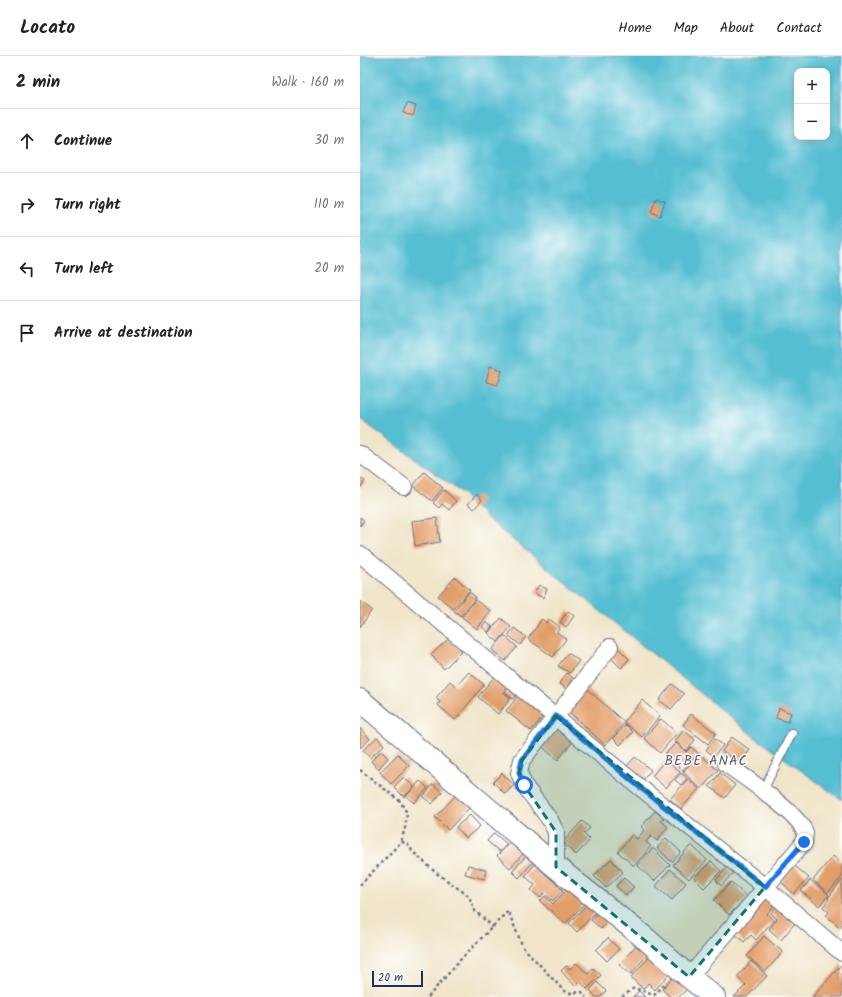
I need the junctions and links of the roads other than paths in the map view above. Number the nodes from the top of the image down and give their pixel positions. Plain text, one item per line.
1 (360, 454) edge
2 (404, 487) dead end
3 (360, 554) edge
4 (610, 647) dead end
5 (360, 700) edge
6 (556, 716) junction
7 (792, 733) dead end
8 (726, 764) dead end
9 (763, 790) junction
10 (556, 867) junction
11 (765, 887) junction
12 (842, 953) edge
13 (684, 973) junction
14 (714, 997) edge

1 - 2 street
3 - 6 street
4 - 6 street
5 - 10 street
6 - 10 street
6 - 11 street
7 - 9 lane
8 - 9 street
9 - 11 street
10 - 13 street
11 - 12 street
11 - 13 street
13 - 14 street

